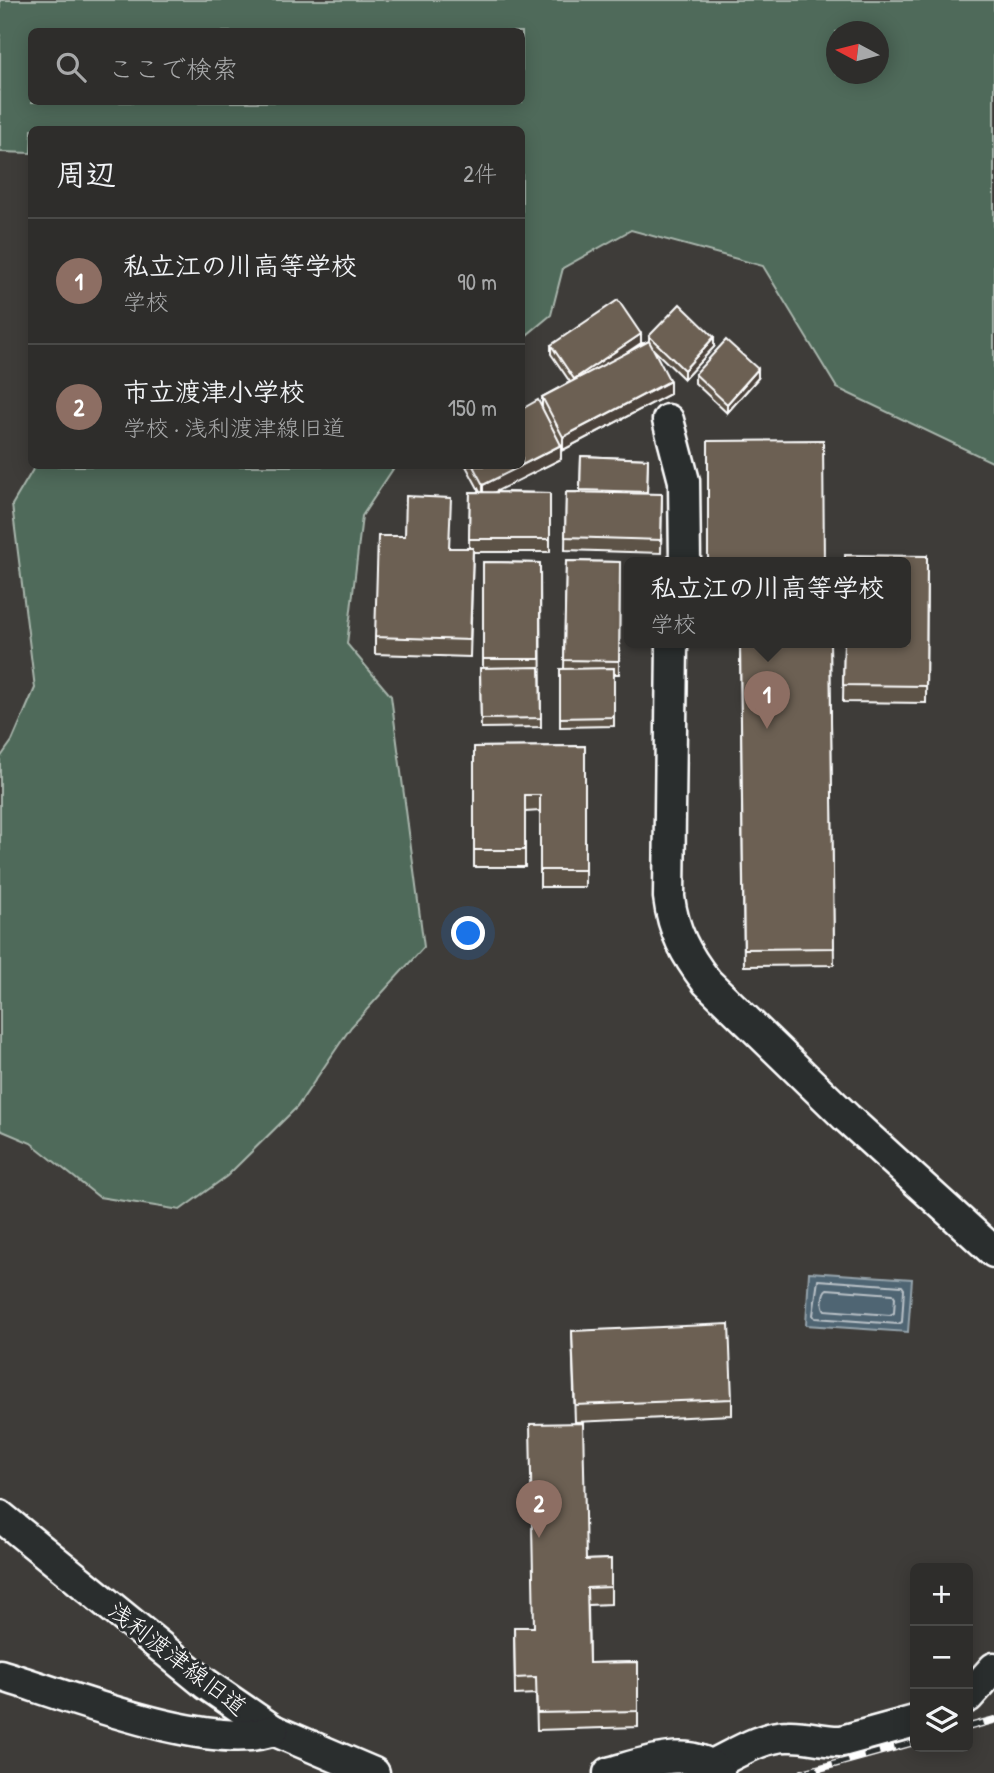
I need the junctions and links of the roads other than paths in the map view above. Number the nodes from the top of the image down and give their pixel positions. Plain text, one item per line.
1 (668, 420) dead end
2 (685, 557) edge
3 (672, 648) edge
4 (994, 1252) edge
5 (0, 1516) edge
6 (994, 1668) edge
7 (0, 1675) edge
8 (973, 1691) edge
9 (910, 1722) edge
10 (273, 1730) junction
11 (715, 1769) edge
12 (374, 1773) edge
13 (609, 1773) edge

1 - 2 street
3 - 4 street
5 - 10 street, 浅利渡津線旧道
6 - 8 street
7 - 10 street
9 - 11 street
10 - 12 street, 浅利渡津線旧道
11 - 13 street

